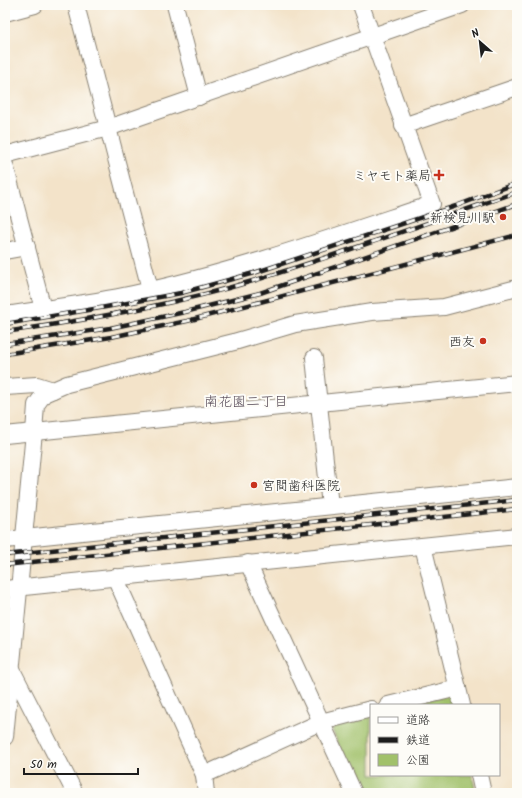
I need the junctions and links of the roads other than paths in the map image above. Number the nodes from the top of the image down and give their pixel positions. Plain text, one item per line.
1 (35, 5) edge
2 (76, 5) edge
3 (175, 5) edge
4 (360, 5) edge
5 (462, 5) edge
6 (5, 13) edge
7 (371, 36) junction
8 (517, 87) edge
9 (199, 97) junction
10 (403, 126) junction
11 (108, 128) junction
12 (5, 155) edge
13 (5, 165) edge
14 (27, 247) junction
15 (5, 251) edge
16 (517, 288) edge
17 (150, 290) junction
18 (43, 309) junction
19 (5, 315) edge
20 (314, 358) dead end
21 (517, 383) edge
22 (5, 387) edge
23 (53, 390) junction
24 (319, 403) junction
25 (34, 432) junction
26 (5, 435) edge
27 (517, 487) edge
28 (330, 506) junction
29 (517, 536) edge
30 (24, 538) junction
31 (5, 540) edge
32 (423, 546) junction
33 (248, 563) junction
34 (116, 577) junction
35 (12, 588) edge
36 (12, 670) junction
37 (458, 688) junction
38 (392, 704) edge
39 (462, 704) edge
40 (370, 709) edge
41 (321, 722) junction
42 (5, 728) edge
43 (204, 775) junction
44 (479, 776) edge
45 (75, 793) edge
46 (206, 793) edge
47 (354, 793) edge
48 (483, 793) edge

1 - 6 street
2 - 11 street
3 - 9 street
4 - 7 street
5 - 7 street
7 - 9 street
7 - 10 street
8 - 10 street
9 - 11 street
10 - 17 street
11 - 12 street
11 - 17 street
13 - 14 street
14 - 15 street
14 - 18 street
16 - 23 street
17 - 18 street
18 - 19 street
20 - 24 street
21 - 24 street
22 - 23 street
23 - 25 street
24 - 25 street
24 - 28 street
25 - 26 street
25 - 30 street
27 - 28 street
28 - 30 street
29 - 32 street
30 - 31 street
30 - 35 street
32 - 33 street
32 - 37 street
33 - 34 street
33 - 41 street
34 - 35 street
34 - 43 street
35 - 36 street
36 - 42 street
36 - 45 street
37 - 38 street
37 - 39 street
40 - 41 street
41 - 43 street
41 - 47 street
43 - 46 street
44 - 48 street

